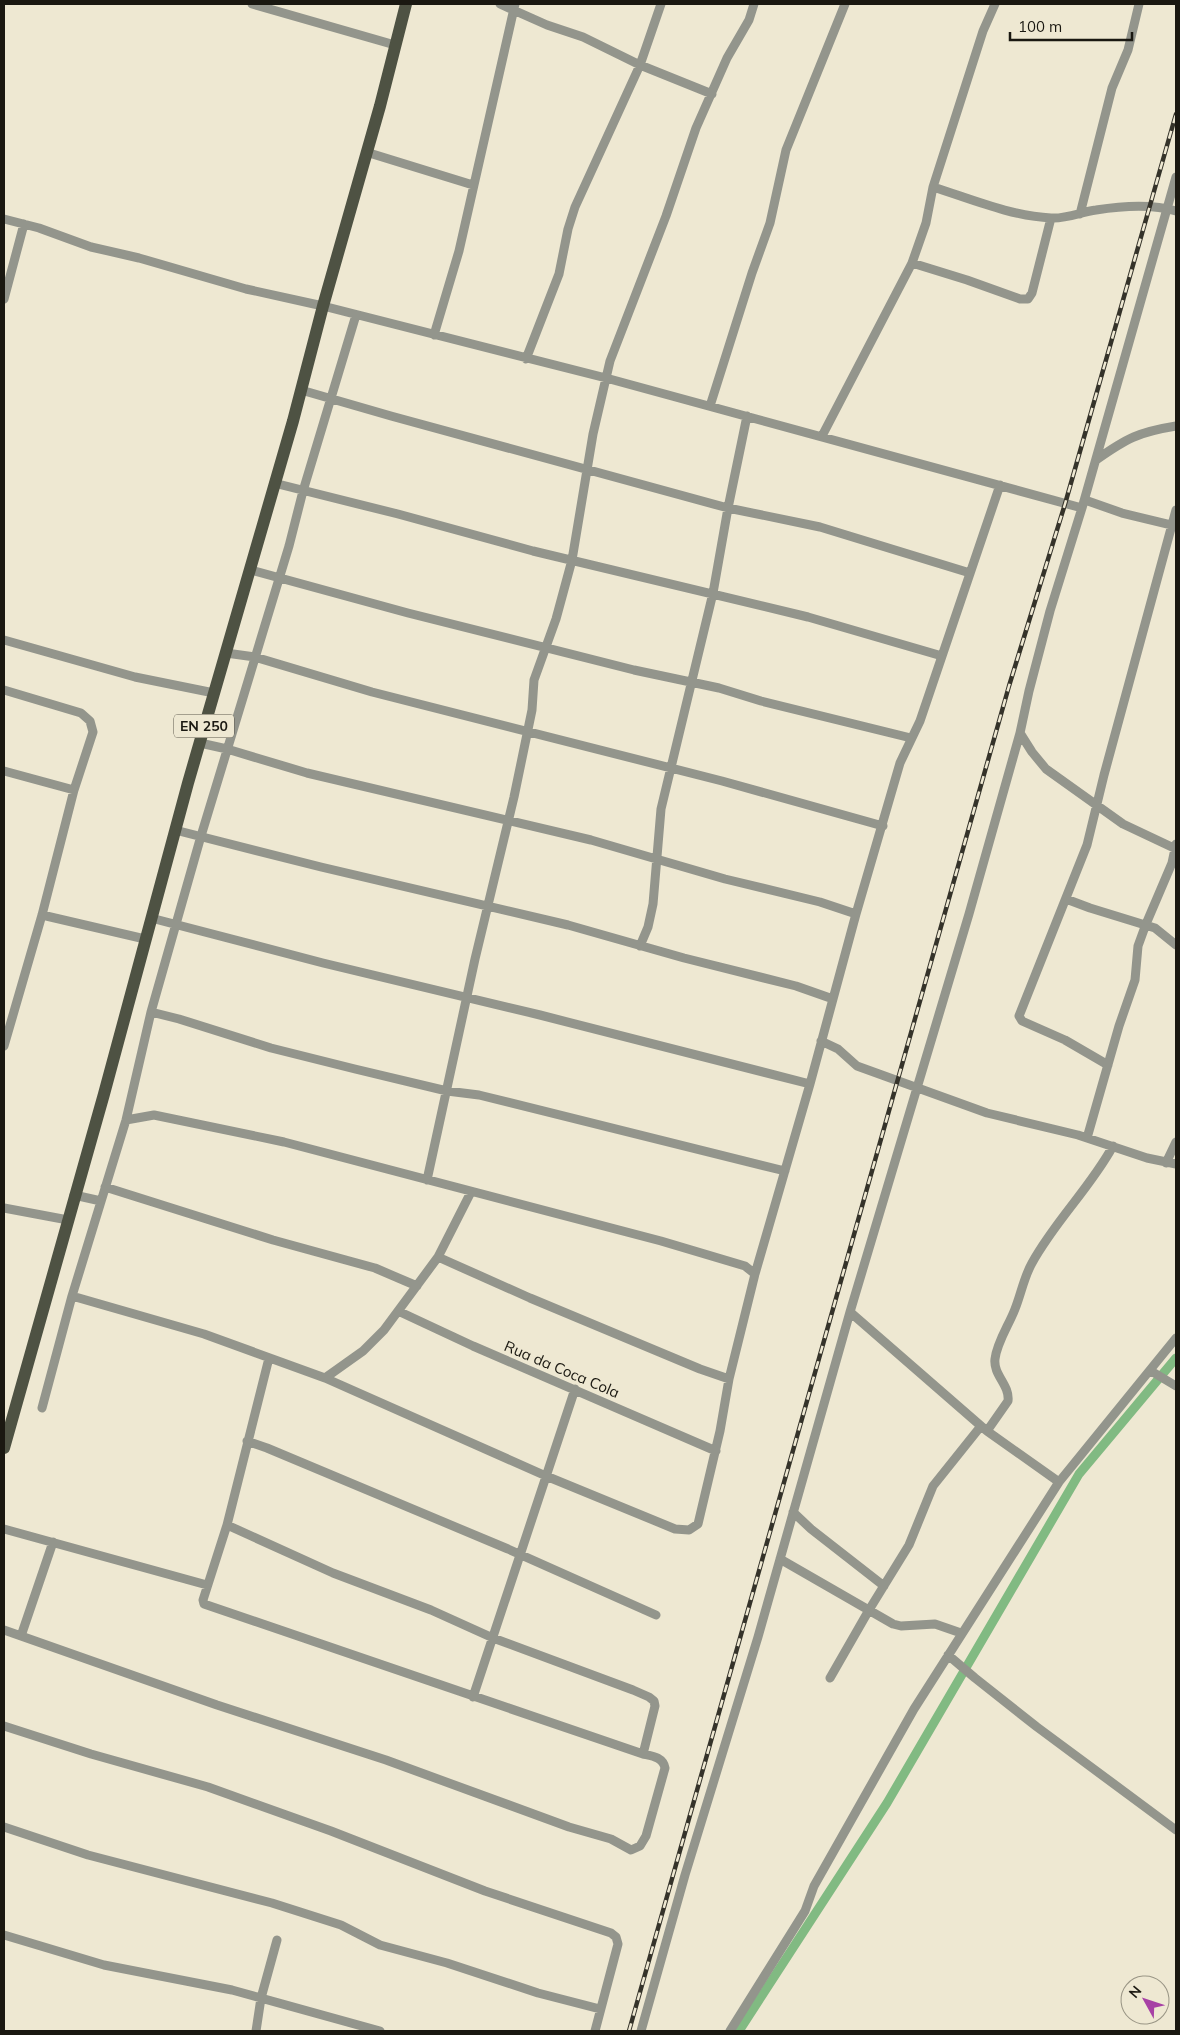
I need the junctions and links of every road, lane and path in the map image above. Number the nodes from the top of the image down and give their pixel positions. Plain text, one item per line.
1 (252, 4) edge
2 (406, 4) edge
3 (500, 4) edge
4 (661, 4) edge
5 (754, 4) edge
6 (845, 4) edge
7 (995, 4) edge
8 (1139, 4) edge
9 (514, 7) edge
10 (395, 45) junction
11 (640, 65) junction
12 (712, 94) junction
13 (366, 152) junction
14 (1176, 177) edge
15 (473, 185) junction
16 (933, 188) junction
17 (1167, 208) junction
18 (1176, 211) edge
19 (1080, 214) junction
20 (1051, 218) junction
21 (4, 219) edge
22 (24, 224) junction
23 (912, 263) junction
24 (4, 299) edge
25 (323, 306) junction
26 (356, 315) junction
27 (434, 335) junction
28 (526, 359) junction
29 (606, 378) junction
30 (301, 390) junction
31 (330, 399) junction
32 (710, 406) junction
33 (746, 416) junction
34 (1176, 426) edge
35 (822, 436) junction
36 (1096, 460) junction
37 (587, 469) junction
38 (274, 484) junction
39 (1000, 485) junction
40 (303, 491) junction
41 (1083, 504) junction
42 (728, 508) junction
43 (1176, 510) edge
44 (1174, 526) edge
45 (572, 560) junction
46 (251, 570) junction
47 (970, 573) junction
48 (278, 577) junction
49 (713, 594) junction
50 (4, 640) edge
51 (545, 646) junction
52 (226, 653) junction
53 (942, 656) junction
54 (255, 657) junction
55 (692, 682) junction
56 (4, 690) edge
57 (214, 694) junction
58 (528, 732) junction
59 (1020, 733) junction
60 (911, 738) junction
61 (200, 743) junction
62 (227, 749) junction
63 (671, 769) junction
64 (4, 771) edge
65 (74, 790) junction
66 (1097, 806) junction
67 (508, 820) junction
68 (883, 826) junction
69 (175, 830) junction
70 (201, 836) junction
71 (1176, 844) edge
72 (1176, 849) edge
73 (658, 860) junction
74 (1066, 899) junction
75 (487, 907) junction
76 (856, 914) junction
77 (42, 915) junction
78 (152, 918) junction
79 (1146, 924) junction
80 (175, 926) junction
81 (145, 939) junction
82 (1176, 945) edge
83 (640, 946) junction
84 (467, 997) junction
85 (833, 998) junction
86 (151, 1012) junction
87 (6, 1026) edge
88 (822, 1041) junction
89 (4, 1046) edge
90 (1108, 1065) junction
91 (810, 1084) junction
92 (917, 1087) junction
93 (447, 1091) junction
94 (126, 1120) junction
95 (1087, 1138) junction
96 (1176, 1142) edge
97 (1113, 1146) junction
98 (1166, 1163) junction
99 (1176, 1164) edge
100 (785, 1171) junction
101 (427, 1180) junction
102 (105, 1187) junction
103 (471, 1192) junction
104 (74, 1195) junction
105 (101, 1201) junction
106 (4, 1208) edge
107 (68, 1220) junction
108 (438, 1257) junction
109 (755, 1274) junction
110 (417, 1286) junction
111 (72, 1296) junction
112 (398, 1311) junction
113 (850, 1312) junction
114 (1176, 1338) edge
115 (269, 1358) junction
116 (1151, 1371) junction
117 (325, 1378) junction
118 (729, 1378) junction
119 (1176, 1386) edge
120 (575, 1389) junction
121 (42, 1408) dead end
122 (984, 1429) junction
123 (247, 1442) junction
124 (4, 1448) edge
125 (716, 1451) junction
126 (546, 1476) junction
127 (1059, 1482) junction
128 (793, 1512) junction
129 (227, 1525) junction
130 (4, 1529) edge
131 (52, 1542) junction
132 (521, 1554) junction
133 (780, 1559) junction
134 (207, 1585) junction
135 (884, 1586) junction
136 (869, 1610) junction
137 (656, 1615) dead end
138 (4, 1630) edge
139 (961, 1634) junction
140 (21, 1636) junction
141 (493, 1638) junction
142 (948, 1655) junction
143 (830, 1678) dead end
144 (473, 1696) junction
145 (4, 1726) edge
146 (643, 1754) junction
147 (4, 1827) edge
148 (1176, 1830) edge
149 (4, 1934) edge
150 (277, 1940) dead end
151 (261, 1998) junction
152 (600, 2009) junction
153 (256, 2031) edge
154 (380, 2031) edge
155 (595, 2031) edge
156 (641, 2031) edge
157 (730, 2031) edge

1 - 10 street
2 - 10 main road, EN 250
3 - 9 street
4 - 11 street
5 - 12 street
6 - 32 street
7 - 16 street
8 - 19 street
9 - 11 street
9 - 15 street
10 - 13 main road, EN 250
11 - 12 street
11 - 28 street
12 - 29 street
13 - 15 street
13 - 25 main road, EN 250
14 - 17 street
15 - 27 street
16 - 20 street
16 - 23 street
17 - 18 street
17 - 19 street
17 - 36 street
19 - 20 street
20 - 23 street
21 - 22 street
22 - 24 street
22 - 25 street
23 - 35 street
25 - 26 street
25 - 30 main road, EN 250
26 - 27 street
26 - 31 street
27 - 28 street
28 - 29 street
29 - 32 street
29 - 37 street
30 - 31 street
30 - 38 main road, EN 250
31 - 37 street
31 - 40 street
32 - 33 street
33 - 35 street
33 - 42 street
34 - 36 street
35 - 39 street
36 - 41 street
37 - 42 street
37 - 45 street
38 - 40 street
38 - 46 main road, EN 250
39 - 41 street
39 - 47 street
40 - 45 street
40 - 48 street
41 - 44 street
41 - 59 street
42 - 47 street
42 - 49 street
43 - 44 street
44 - 66 street
45 - 49 street
45 - 51 street
46 - 48 street
46 - 52 main road, EN 250
47 - 53 street
48 - 51 street
48 - 54 street
49 - 53 street
49 - 55 street
50 - 57 street
51 - 55 street
51 - 58 street
52 - 54 street
52 - 57 main road, EN 250
53 - 60 street
54 - 58 street
54 - 62 street
55 - 60 street
55 - 63 street
56 - 65 street
57 - 61 main road, EN 250
58 - 63 street
58 - 67 street
59 - 66 street
59 - 92 street
60 - 68 street
61 - 62 street
61 - 69 main road, EN 250
62 - 67 street
62 - 70 street
63 - 68 street
63 - 73 street
64 - 65 street
65 - 77 street
66 - 72 street
66 - 74 street
67 - 73 street
67 - 75 street
68 - 76 street
69 - 70 street
69 - 78 main road, EN 250
70 - 75 street
70 - 80 street
71 - 72 street
72 - 79 street
73 - 76 street
73 - 83 street
74 - 79 street
74 - 90 street
75 - 83 street
75 - 84 street
76 - 85 street
77 - 81 street
77 - 87 street
78 - 80 street
78 - 81 main road, EN 250
79 - 82 street
79 - 90 street
80 - 84 street
80 - 86 street
81 - 104 main road, EN 250
83 - 85 street
84 - 91 street
84 - 93 street
85 - 88 street
86 - 93 street
86 - 94 street
87 - 89 street
88 - 91 street
88 - 92 street
90 - 95 street
91 - 100 street
92 - 95 street
92 - 113 street
93 - 100 street
93 - 101 street
94 - 101 street
94 - 102 street
95 - 97 street
96 - 98 street
97 - 98 street
97 - 122 street
98 - 99 street
100 - 109 street
101 - 103 street
102 - 105 street
102 - 110 street
103 - 108 street
103 - 109 street
104 - 105 street
104 - 107 main road, EN 250
105 - 111 street
106 - 107 street
107 - 124 main road, EN 250
108 - 110 street
108 - 118 street
109 - 118 street
110 - 112 street
111 - 115 street
111 - 121 street
112 - 117 street
112 - 120 street, Rua da Coca Cola
113 - 122 street
113 - 128 street
114 - 116 street
115 - 117 street
115 - 123 street
116 - 119 street
116 - 127 street
117 - 126 street
118 - 125 street
120 - 125 street, Rua da Coca Cola
120 - 126 street
122 - 127 street
122 - 135 street
123 - 129 street
123 - 132 street
125 - 126 street
126 - 132 street
127 - 139 street
128 - 133 street
128 - 135 street
129 - 134 street
129 - 141 street
130 - 131 street
131 - 134 street
131 - 140 street
132 - 137 street
132 - 141 street
133 - 136 street
133 - 156 street
134 - 144 street
135 - 136 street
136 - 139 street
136 - 143 street
138 - 140 street
139 - 142 street
140 - 146 street
141 - 144 street
141 - 146 street
142 - 148 street
142 - 157 street
144 - 146 street
145 - 152 street
147 - 152 street
149 - 151 street
150 - 151 street
151 - 153 street
151 - 154 street
152 - 155 street

